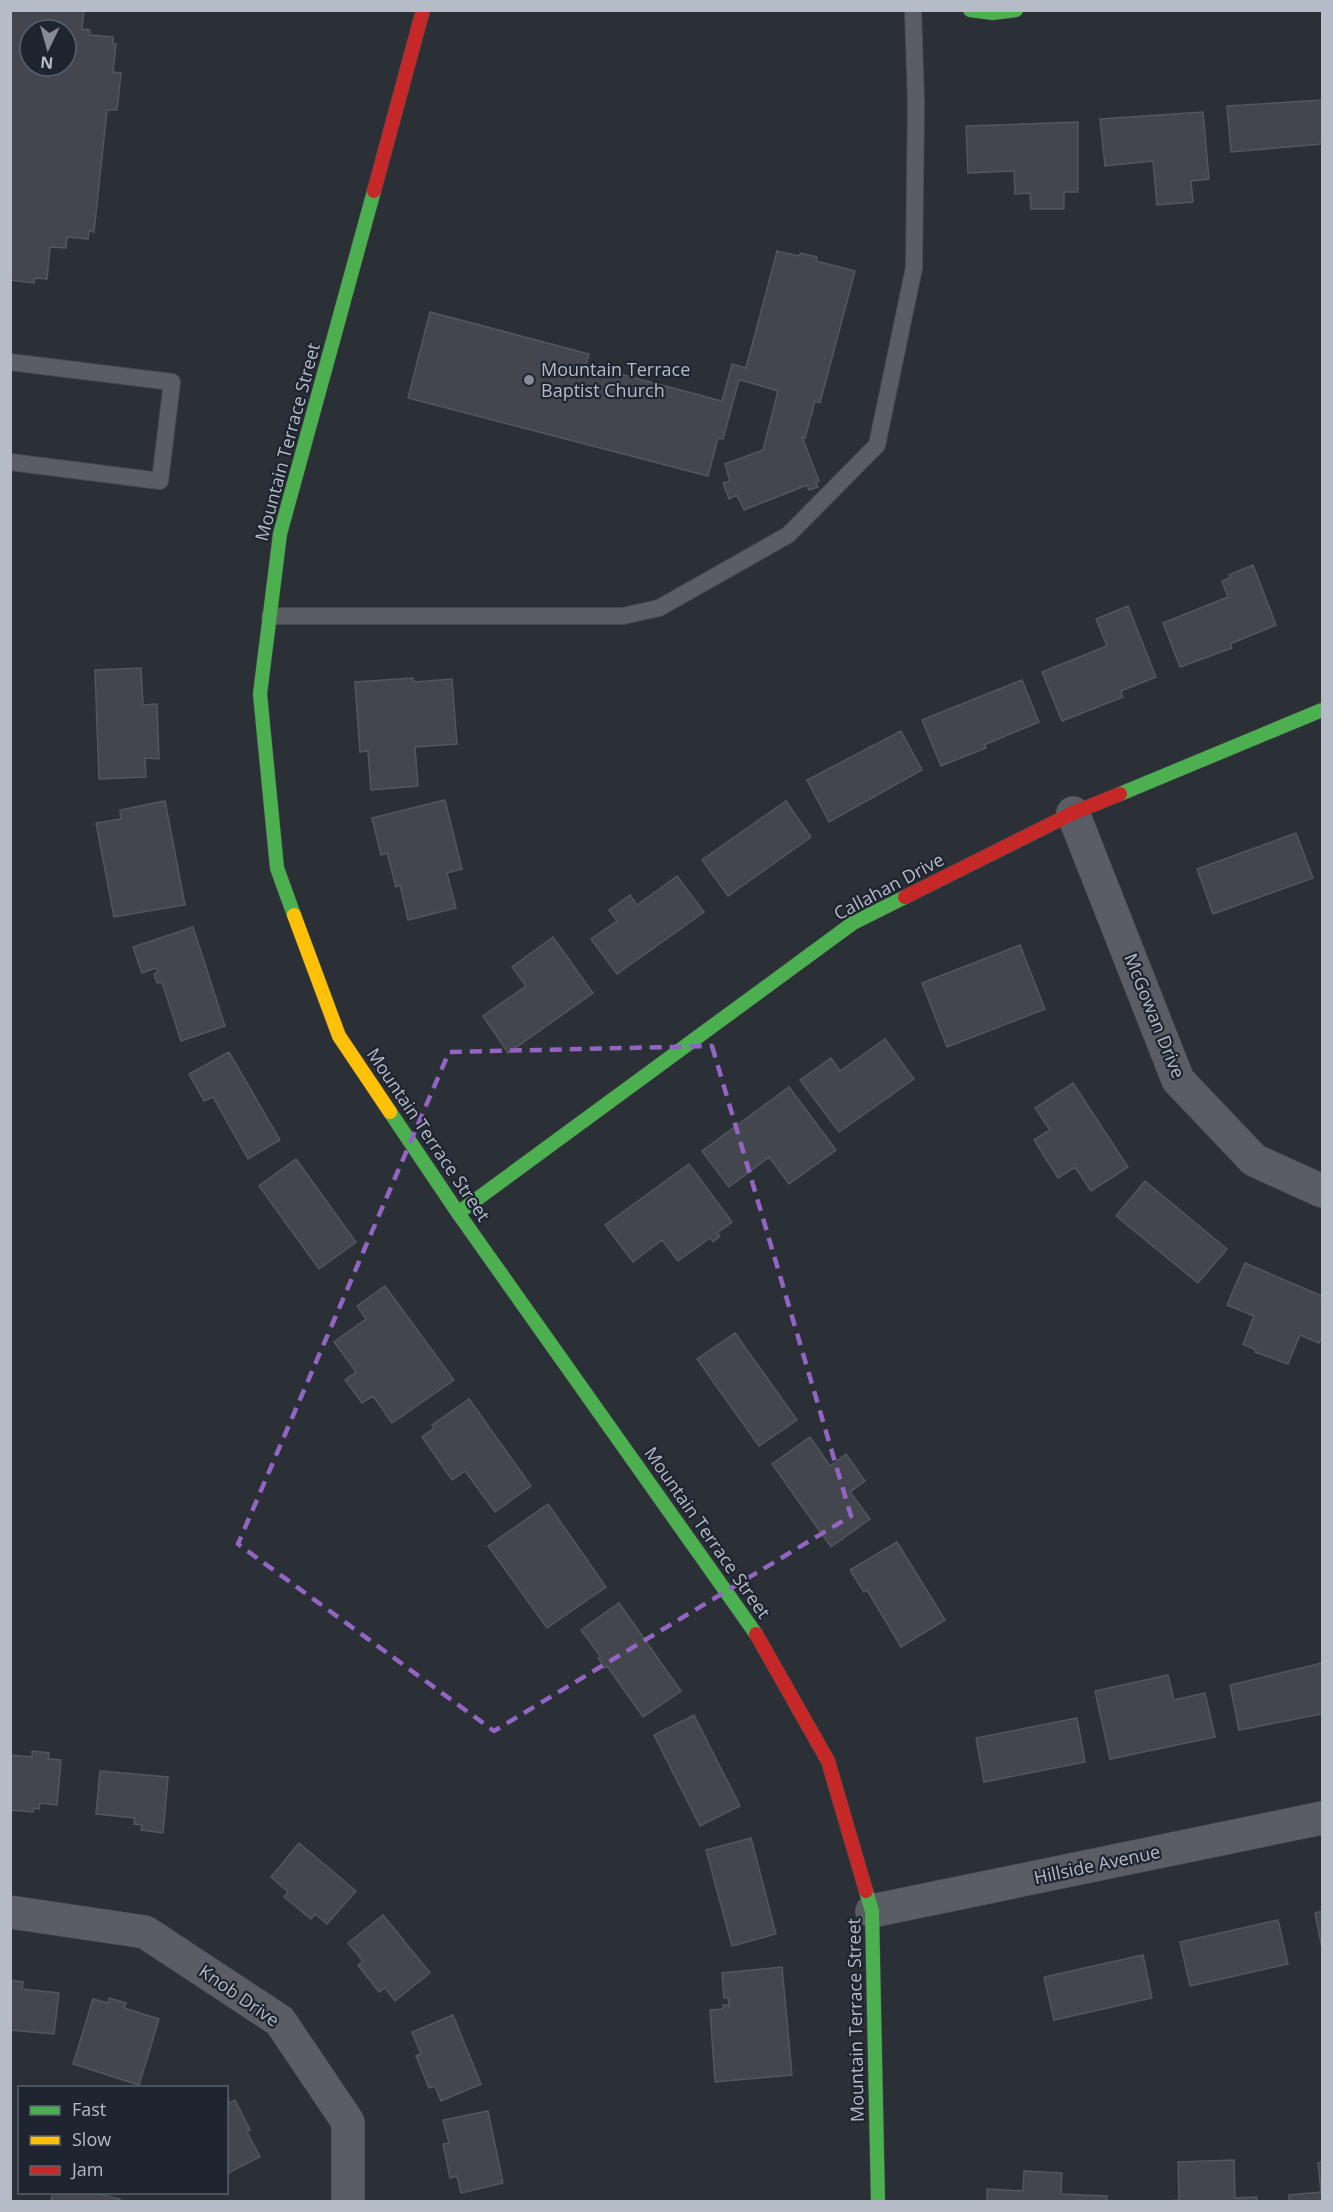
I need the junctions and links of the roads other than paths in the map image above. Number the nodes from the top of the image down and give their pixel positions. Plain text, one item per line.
1 (423, 10) edge
2 (913, 10) edge
3 (970, 10) edge
4 (1016, 10) edge
5 (10, 362) edge
6 (10, 462) edge
7 (270, 616) junction
8 (1323, 710) edge
9 (1073, 813) junction
10 (1323, 1191) edge
11 (458, 1213) junction
12 (1323, 1818) edge
13 (872, 1911) junction
14 (10, 1912) edge
15 (348, 2202) edge
16 (878, 2202) edge

1 - 7 street, Mountain Terrace Street
2 - 7 lane
3 - 4 street
5 - 6 lane
7 - 11 street, Mountain Terrace Street
8 - 9 street, Callahan Drive
9 - 10 street, McGowan Drive
9 - 11 street, Callahan Drive
11 - 13 street, Mountain Terrace Street
12 - 13 street, Hillside Avenue
13 - 16 street, Mountain Terrace Street
14 - 15 street, Knob Drive

